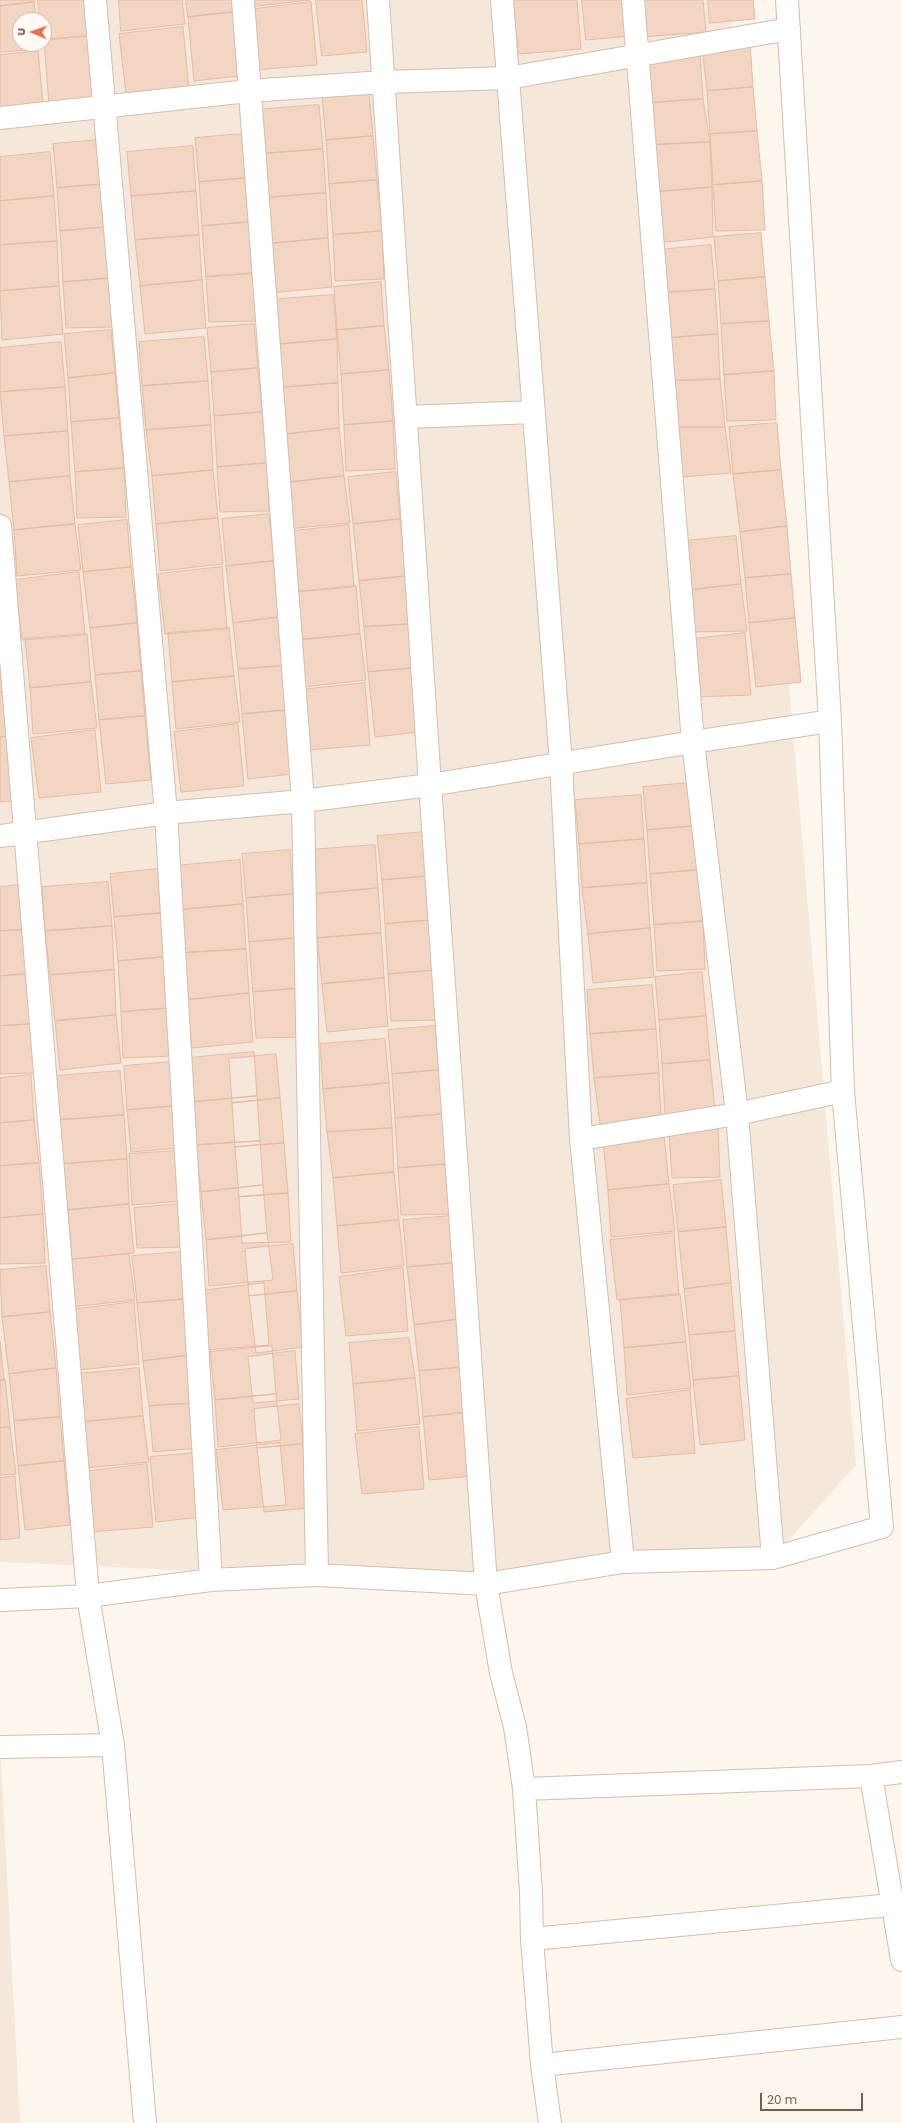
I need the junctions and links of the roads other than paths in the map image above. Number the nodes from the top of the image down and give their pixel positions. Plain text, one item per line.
1 (95, 0) edge
2 (242, 0) edge
3 (378, 0) edge
4 (502, 0) edge
5 (633, 0) edge
6 (787, 0) edge
7 (789, 29) junction
8 (637, 54) junction
9 (508, 78) junction
10 (384, 82) junction
11 (248, 91) junction
12 (103, 107) junction
13 (0, 118) edge
14 (534, 412) junction
15 (406, 417) junction
16 (0, 526) edge
17 (830, 721) junction
18 (693, 742) junction
19 (561, 764) junction
20 (430, 785) junction
21 (303, 801) junction
22 (166, 813) junction
23 (24, 832) junction
24 (0, 836) edge
25 (843, 1091) junction
26 (737, 1114) junction
27 (581, 1139) junction
28 (773, 1558) junction
29 (623, 1562) junction
30 (317, 1575) junction
31 (211, 1580) junction
32 (486, 1584) junction
33 (88, 1596) junction
34 (0, 1600) edge
35 (113, 1745) junction
36 (0, 1747) edge
37 (902, 1772) edge
38 (871, 1776) junction
39 (524, 1789) junction
40 (897, 1904) edge
41 (532, 1939) junction
42 (902, 1960) edge
43 (902, 2027) edge
44 (542, 2065) junction
45 (145, 2123) edge
46 (550, 2123) edge

1 - 12 street
2 - 11 street
3 - 10 street
4 - 9 street
5 - 8 street
6 - 7 street
7 - 8 street
7 - 17 street
8 - 9 street
8 - 18 street
9 - 10 street
9 - 14 street
10 - 11 street
10 - 15 street
11 - 12 street
11 - 21 street
12 - 13 street
12 - 22 street
14 - 15 street
14 - 19 street
15 - 20 street
16 - 23 street
17 - 18 street
17 - 25 street
18 - 19 street
18 - 26 street
19 - 20 street
19 - 27 street
20 - 21 street
20 - 32 street
21 - 22 street
21 - 30 street
22 - 23 street
22 - 31 street
23 - 24 street
23 - 33 street
25 - 26 street
25 - 28 street
26 - 27 street
26 - 28 street
27 - 29 street
28 - 29 street
29 - 32 street
30 - 31 street
30 - 32 street
31 - 33 street
32 - 39 street
33 - 34 street
33 - 35 street
35 - 36 street
35 - 45 street
37 - 38 street
38 - 39 street
38 - 40 street
39 - 41 street
40 - 41 street
40 - 42 street
41 - 44 street
43 - 44 street
44 - 46 street

